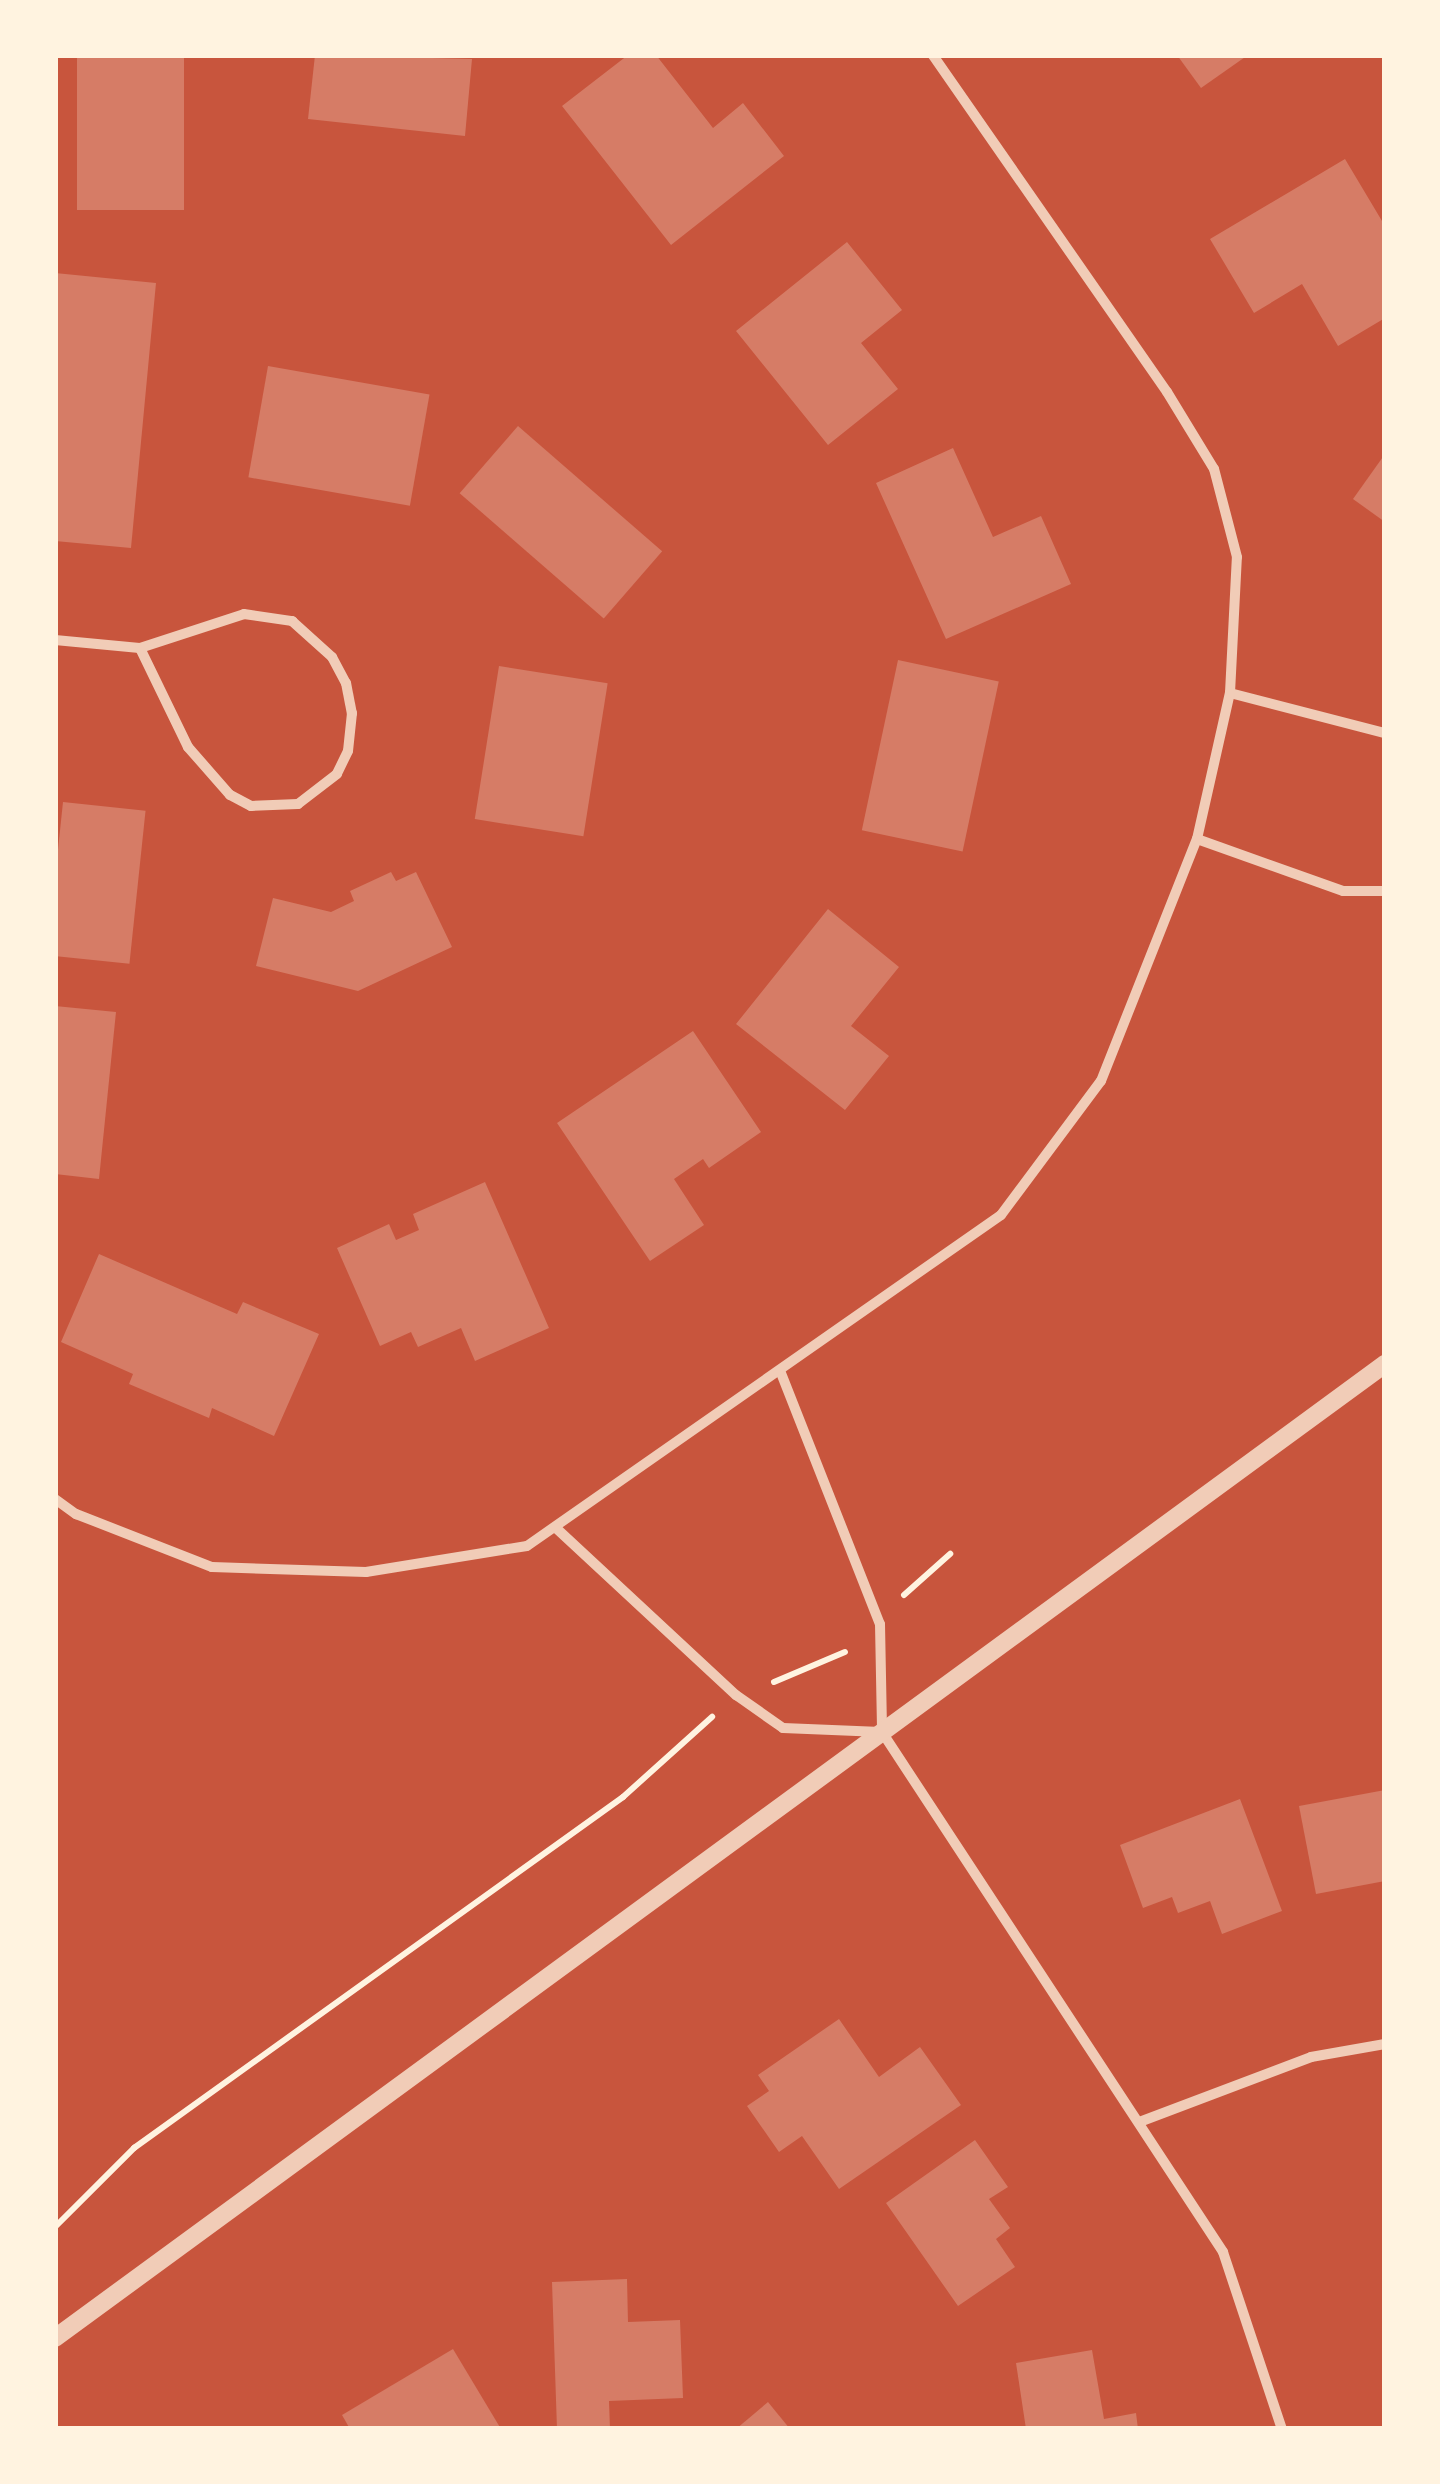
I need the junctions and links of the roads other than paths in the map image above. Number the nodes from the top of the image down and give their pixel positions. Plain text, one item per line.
1 (934, 55) edge
2 (55, 640) edge
3 (140, 648) junction
4 (1230, 694) junction
5 (1385, 733) edge
6 (1197, 839) junction
7 (1385, 892) edge
8 (1385, 1364) edge
9 (782, 1373) junction
10 (55, 1499) edge
11 (556, 1528) junction
12 (882, 1732) junction
13 (1385, 2044) edge
14 (1142, 2122) junction
15 (55, 2338) edge
16 (1282, 2429) edge

1 - 4 street
2 - 3 street
3 - 3 street
4 - 5 street
4 - 6 street
6 - 7 street
6 - 9 street
8 - 12 street
9 - 11 street
9 - 12 street
10 - 11 street
11 - 12 street
12 - 14 street
12 - 15 street
13 - 14 street
14 - 16 street

